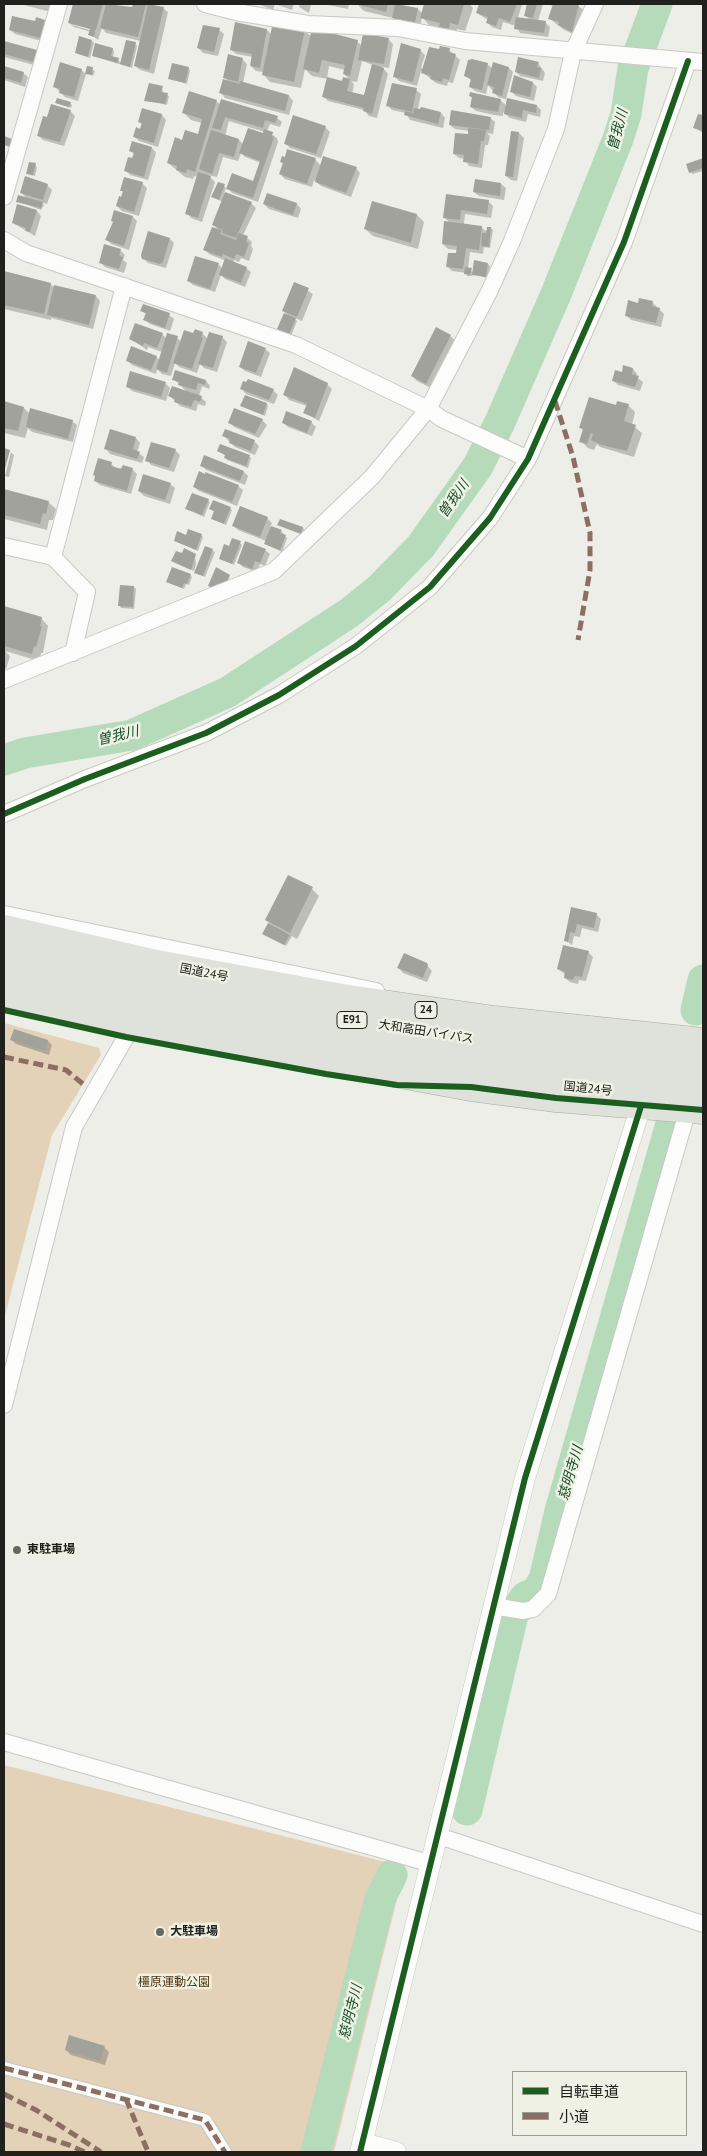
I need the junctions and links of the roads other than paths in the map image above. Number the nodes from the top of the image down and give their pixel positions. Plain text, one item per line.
1 (59, 4) edge
2 (205, 4) edge
3 (595, 4) edge
4 (573, 52) junction
5 (695, 62) edge
6 (4, 197) edge
7 (4, 240) edge
8 (124, 286) junction
9 (428, 409) junction
10 (528, 459) junction
11 (4, 546) edge
12 (53, 557) junction
13 (74, 653) junction
14 (4, 680) edge
15 (4, 814) edge
16 (4, 914) edge
17 (4, 929) edge
18 (4, 950) edge
19 (4, 974) edge
20 (4, 998) edge
21 (4, 1010) edge
22 (494, 1020) junction
23 (132, 1031) junction
24 (703, 1042) edge
25 (703, 1066) edge
26 (698, 1102) edge
27 (642, 1106) junction
28 (4, 1405) edge
29 (508, 1609) junction
30 (4, 1742) edge
31 (439, 1836) junction
32 (432, 1864) junction
33 (703, 1924) edge
34 (4, 2068) edge
35 (361, 2148) edge
36 (225, 2152) edge
37 (396, 2152) edge

1 - 6 street
2 - 4 street
3 - 4 street
4 - 5 street
4 - 9 street
5 - 10 street
7 - 8 street
8 - 9 street
8 - 12 street
9 - 10 street
9 - 13 street
10 - 15 street
11 - 12 street
12 - 13 street
13 - 14 street
16 - 22 street
17 - 22 highway, 国道24号 / 24
18 - 25 highway, 大和高田バイパス / E91
19 - 26 highway, 大和高田バイパス / E91
20 - 23 highway, 国道24号
21 - 23 street
22 - 24 highway, 国道24号 / 24
23 - 27 highway, 国道24号
23 - 28 street
26 - 27 highway, 国道24号
26 - 29 street
27 - 29 street
29 - 31 street
30 - 32 street
31 - 32 street
31 - 33 street
32 - 35 street
34 - 36 street
35 - 37 street

